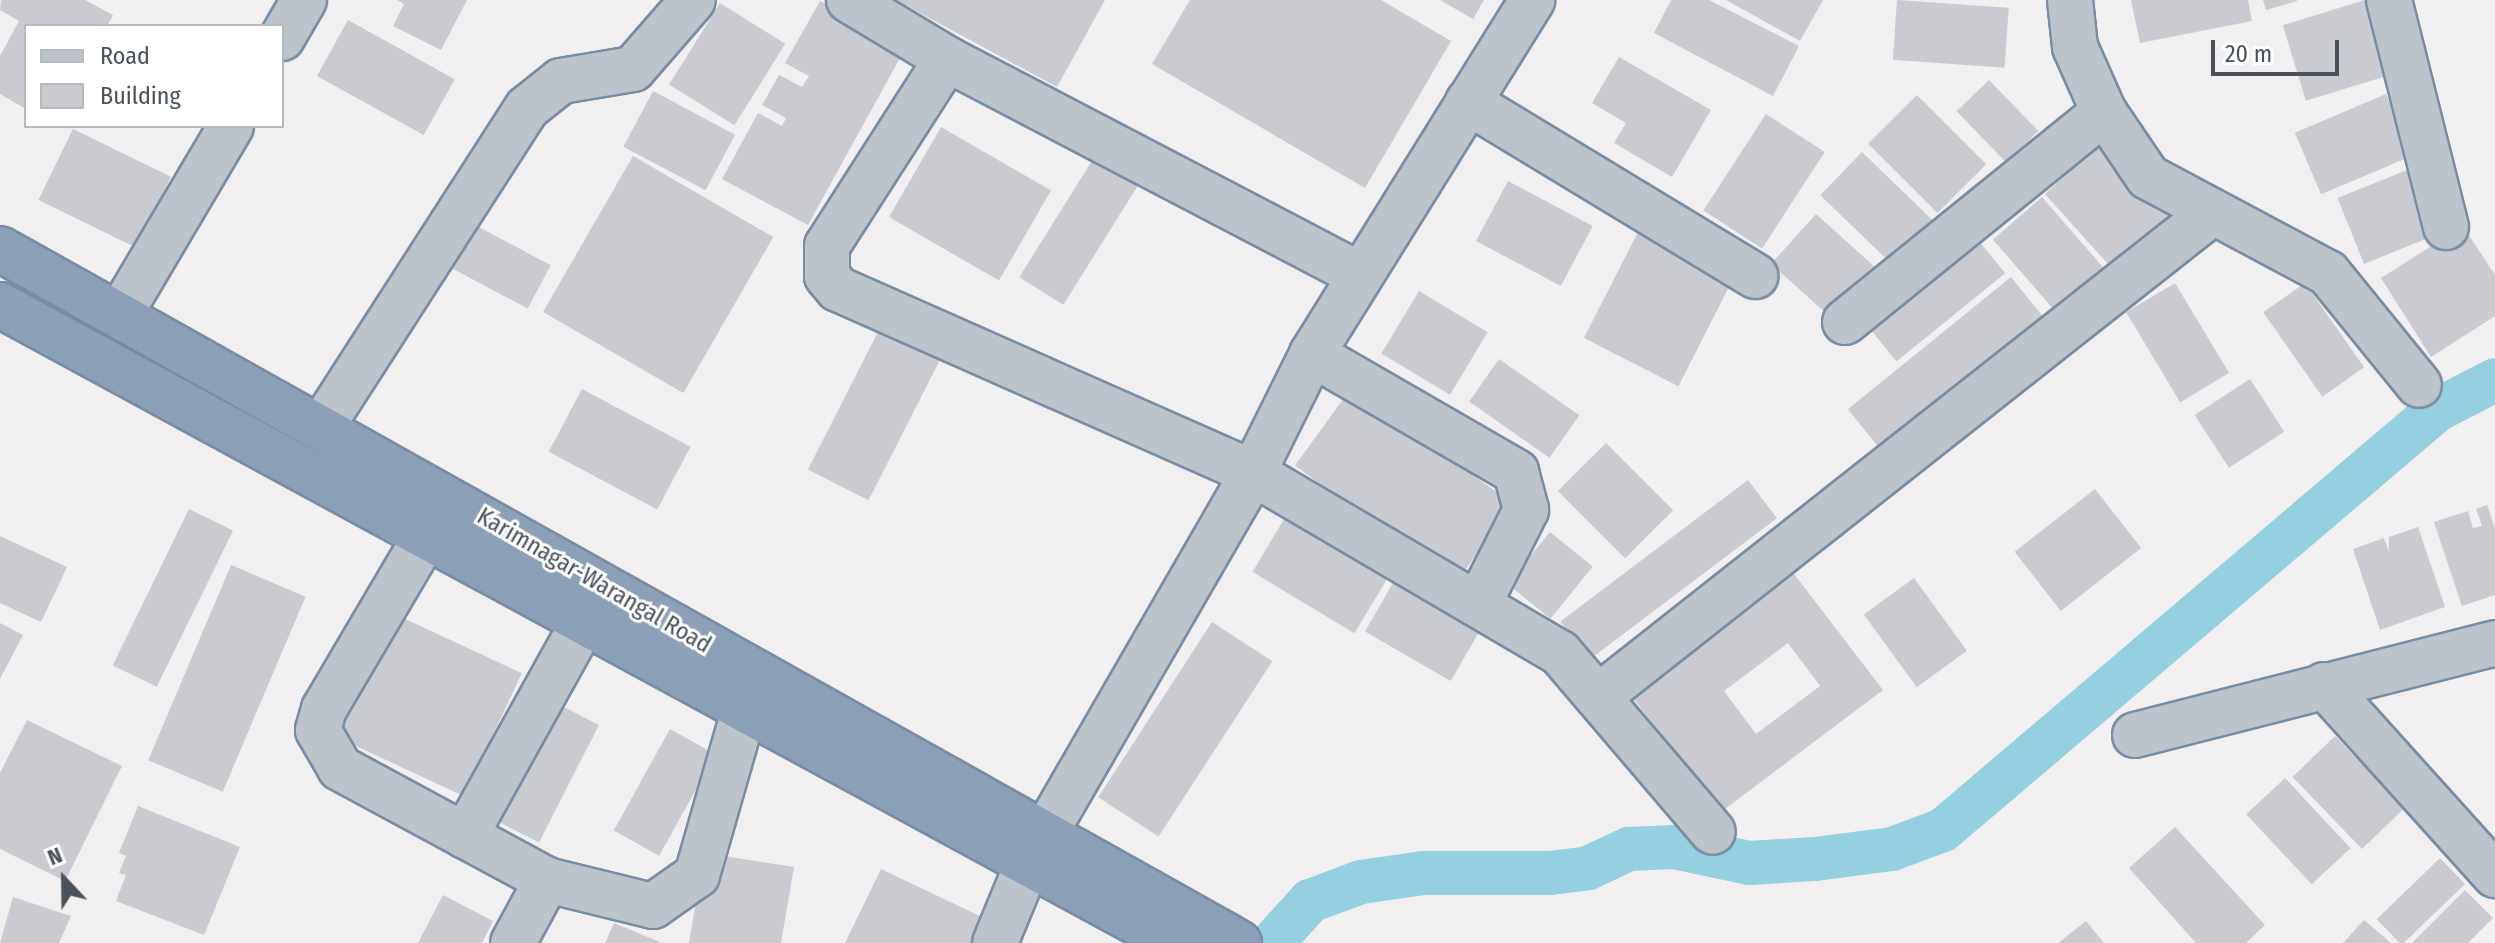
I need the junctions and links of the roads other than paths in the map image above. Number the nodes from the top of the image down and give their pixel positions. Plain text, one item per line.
1 (304, 0) edge
2 (693, 0) edge
3 (849, 0) edge
4 (1532, 0) edge
5 (2070, 0) edge
6 (2389, 0) edge
7 (284, 35) edge
8 (947, 59) junction
9 (1468, 102) junction
10 (2104, 112) junction
11 (230, 128) edge
12 (2213, 212) junction
13 (2446, 227) dead end
14 (0, 249) edge
15 (1360, 275) junction
16 (1755, 276) dead end
17 (0, 305) edge
18 (120, 314) junction
19 (1845, 322) dead end
20 (1312, 354) junction
21 (2419, 385) dead end
22 (322, 426) junction
23 (1253, 473) junction
24 (426, 536) junction
25 (1478, 605) junction
26 (583, 623) junction
27 (2495, 643) edge
28 (2324, 685) junction
29 (1598, 697) junction
30 (744, 711) junction
31 (2135, 735) dead end
32 (1713, 832) dead end
33 (465, 836) junction
34 (1038, 850) junction
35 (2495, 875) edge
36 (547, 880) junction
37 (1179, 933) edge
38 (513, 943) edge
39 (995, 943) edge
40 (1239, 943) edge

1 - 7 street
2 - 22 street
3 - 8 street
4 - 9 street
5 - 10 street
6 - 13 street
8 - 15 street
8 - 23 street
9 - 15 street
9 - 16 street
10 - 12 street
10 - 19 street
11 - 18 street
12 - 21 street
12 - 29 street
14 - 18 highway, Karimnagar-Warangal Road
15 - 20 street
17 - 24 highway, Karimnagar-Warangal Road
18 - 22 highway, Karimnagar-Warangal Road
20 - 23 street
20 - 25 street
22 - 34 highway, Karimnagar-Warangal Road
23 - 25 street
23 - 34 street
24 - 26 highway, Karimnagar-Warangal Road
24 - 33 street
25 - 29 street
26 - 30 highway, Karimnagar-Warangal Road
26 - 33 street
27 - 28 street
28 - 31 street
28 - 35 street
29 - 32 street
30 - 34 highway, Karimnagar-Warangal Road
30 - 36 street
33 - 36 street
34 - 37 highway, Karimnagar-Warangal Road
34 - 39 street
36 - 38 street
37 - 40 highway, Karimnagar-Warangal Road

